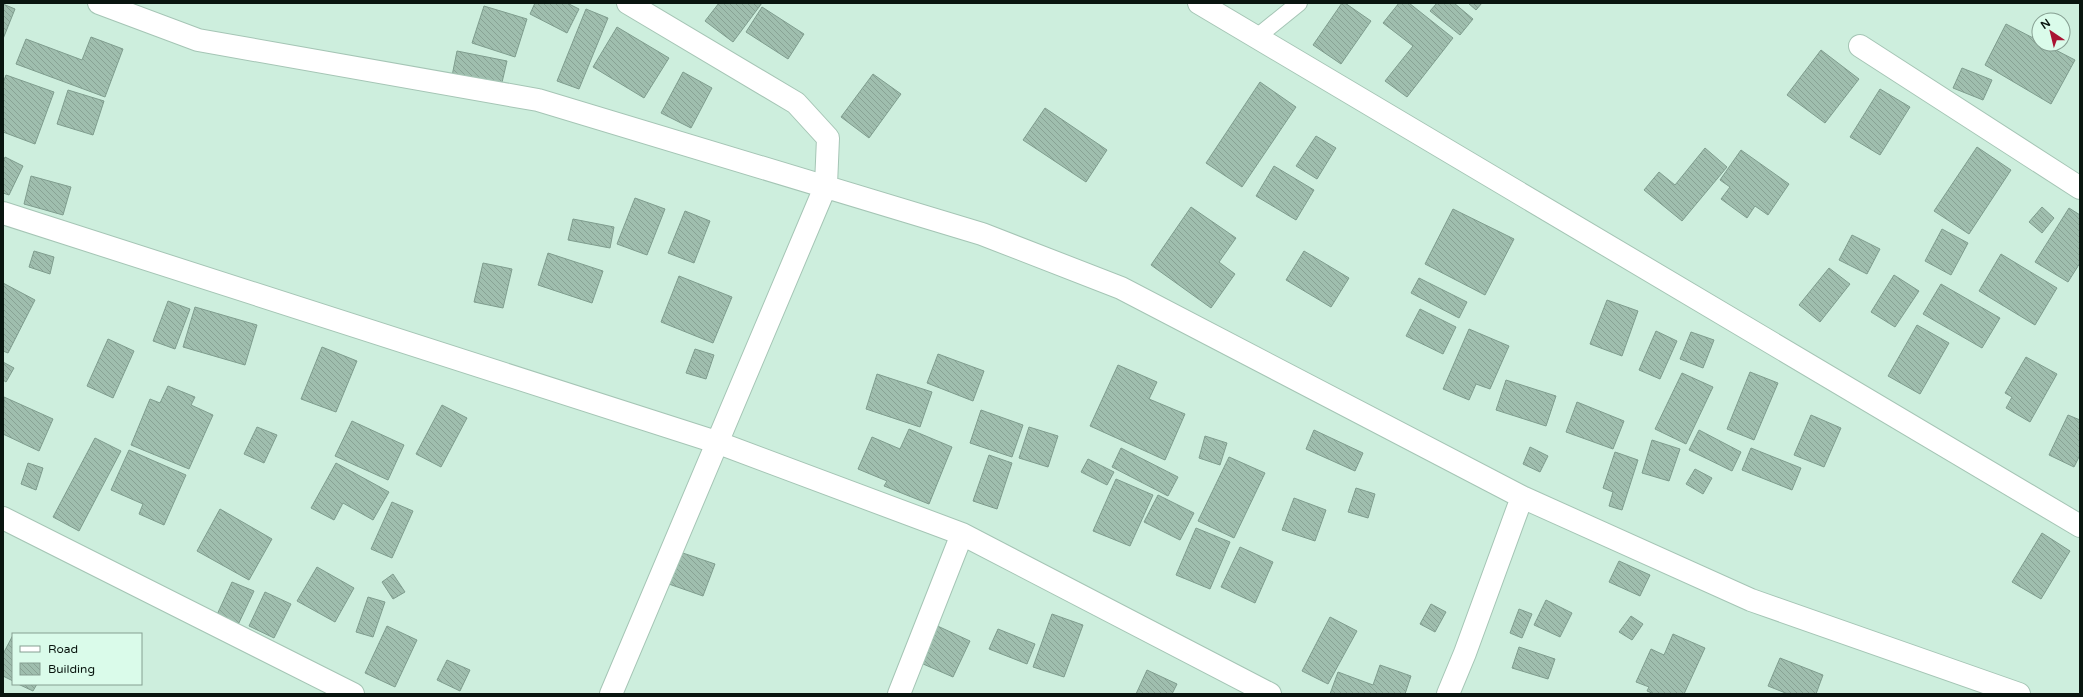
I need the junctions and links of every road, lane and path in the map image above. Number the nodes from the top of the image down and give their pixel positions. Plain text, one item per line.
1 (99, 3) edge
2 (628, 3) edge
3 (1199, 3) edge
4 (1299, 3) edge
5 (1257, 37) junction
6 (1860, 46) dead end
7 (826, 185) junction
8 (2080, 188) edge
9 (3, 213) edge
10 (716, 442) junction
11 (1522, 497) junction
12 (3, 518) edge
13 (2080, 526) edge
14 (962, 534) junction
15 (353, 694) edge
16 (611, 694) edge
17 (899, 694) edge
18 (1270, 694) edge
19 (1448, 694) edge
20 (2019, 694) edge

1 - 7 street
2 - 7 street
3 - 5 street
4 - 5 lane
5 - 13 street
6 - 8 street
7 - 10 street
7 - 11 street
9 - 10 street
10 - 14 street
10 - 16 street
11 - 19 street
11 - 20 street
12 - 15 street
14 - 17 street
14 - 18 street

